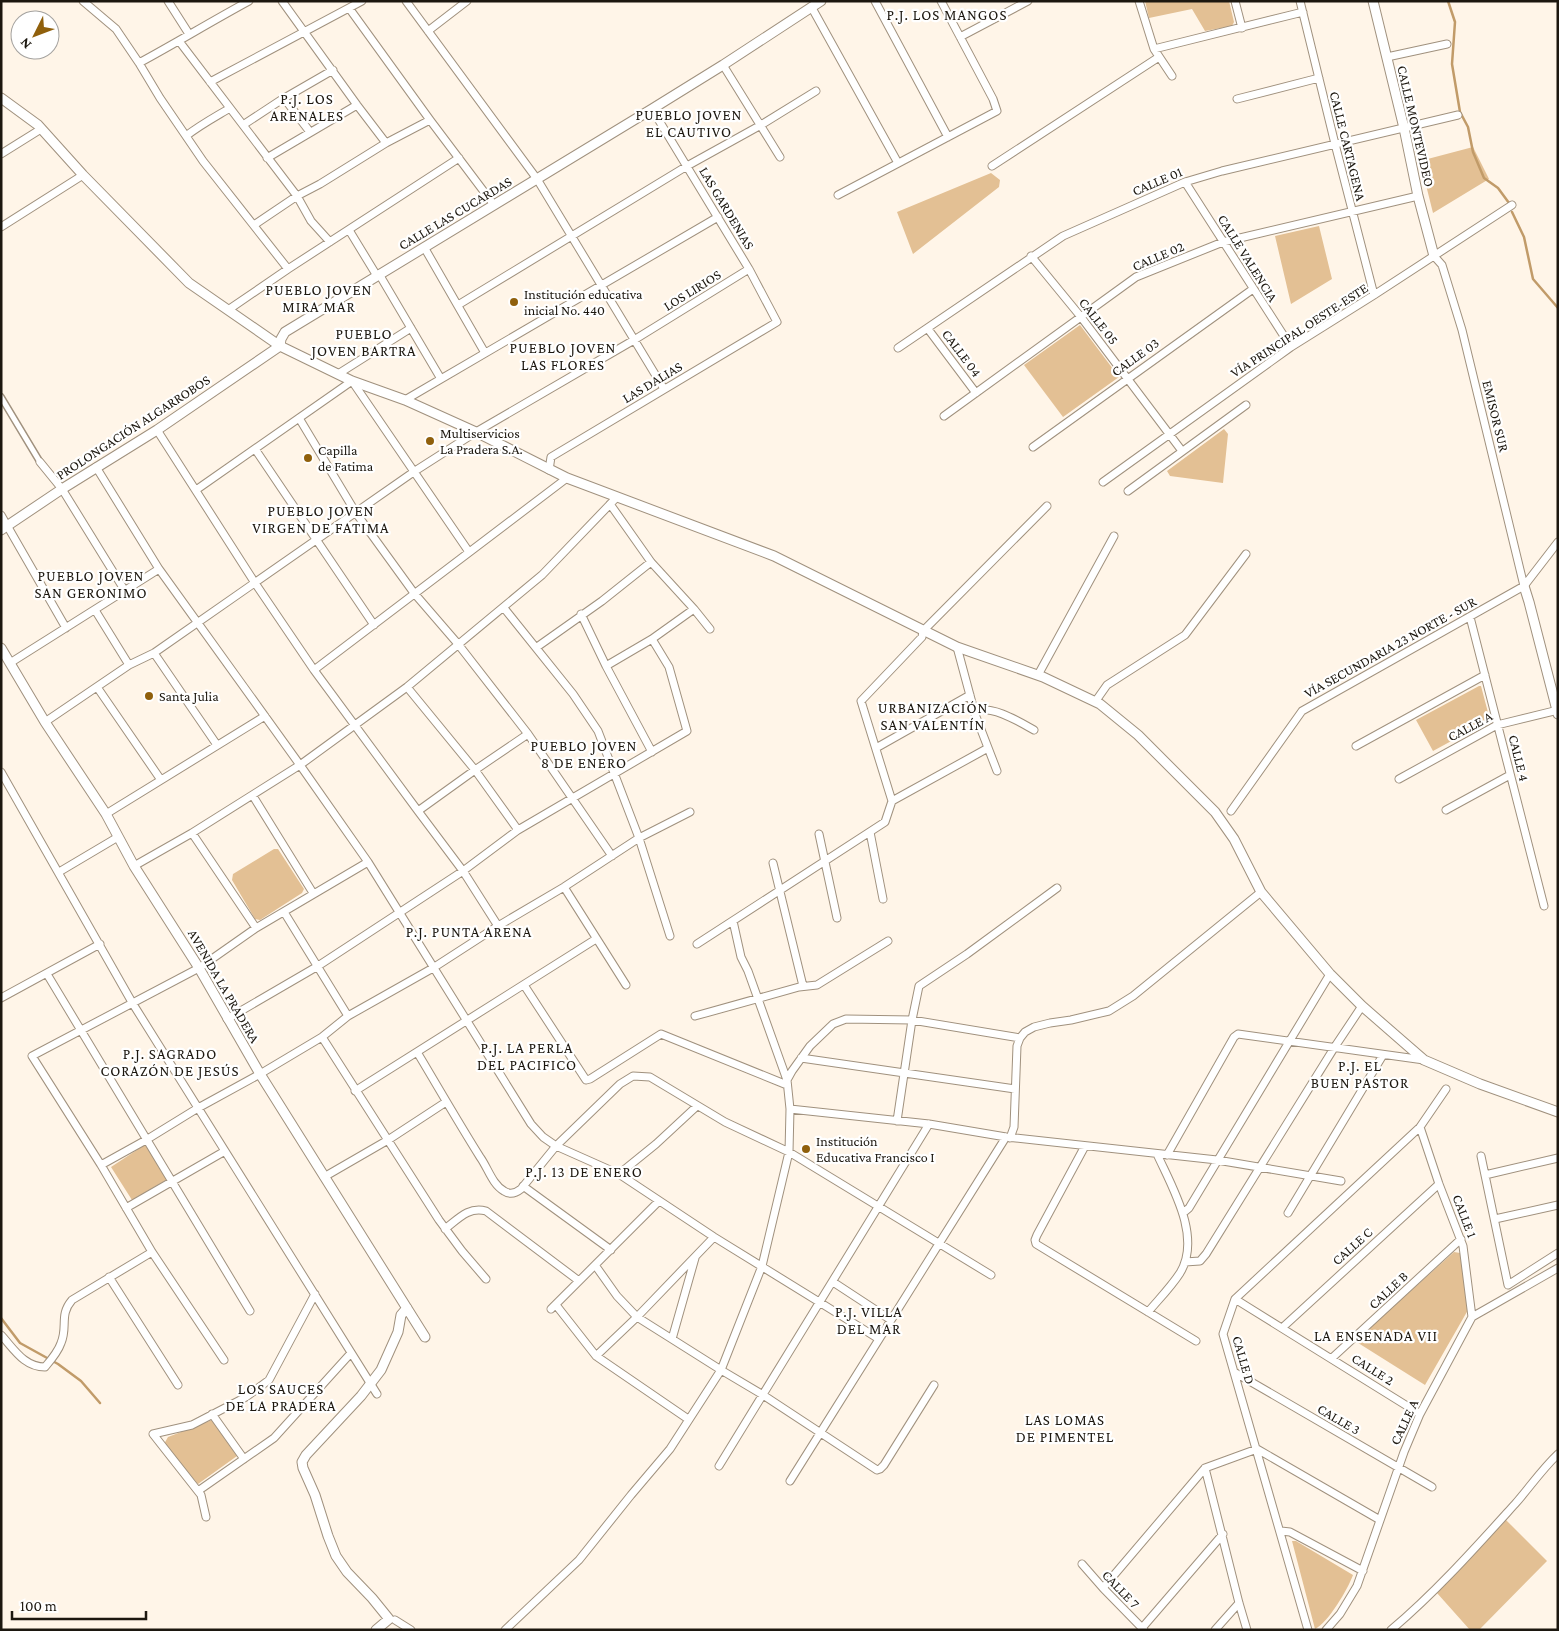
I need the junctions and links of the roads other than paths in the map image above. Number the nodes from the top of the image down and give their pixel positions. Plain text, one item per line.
1 (83, 1) edge
2 (168, 1) edge
3 (282, 1) edge
4 (362, 1) edge
5 (406, 1) edge
6 (467, 1) edge
7 (821, 1) edge
8 (875, 1) edge
9 (941, 1) edge
10 (1028, 1) edge
11 (1139, 1) edge
12 (1235, 1) edge
13 (1300, 1) edge
14 (1372, 1) edge
15 (244, 2) edge
16 (349, 8) junction
17 (812, 8) junction
18 (1303, 12) junction
19 (1242, 28) junction
20 (304, 31) junction
21 (428, 31) junction
22 (188, 34) junction
23 (960, 37) junction
24 (179, 41) junction
25 (1447, 44) dead end
26 (1154, 49) junction
27 (1159, 57) junction
28 (1387, 58) junction
29 (139, 63) junction
30 (723, 65) junction
31 (333, 70) junction
32 (1172, 76) dead end
33 (1319, 78) junction
34 (210, 82) junction
35 (816, 91) dead end
36 (1, 98) edge
37 (284, 98) junction
38 (1237, 99) dead end
39 (357, 105) junction
40 (230, 108) junction
41 (652, 109) junction
42 (1458, 115) dead end
43 (430, 120) junction
44 (243, 125) junction
45 (761, 125) junction
46 (1404, 128) junction
47 (41, 129) junction
48 (310, 132) junction
49 (186, 136) junction
50 (948, 137) junction
51 (386, 143) junction
52 (1334, 144) junction
53 (1, 154) edge
54 (780, 157) dead end
55 (267, 158) junction
56 (459, 158) junction
57 (898, 163) junction
58 (687, 166) junction
59 (992, 166) dead end
60 (83, 175) junction
61 (538, 180) junction
62 (1185, 182) junction
63 (838, 195) dead end
64 (297, 196) junction
65 (1418, 196) junction
66 (494, 205) junction
67 (1512, 205) dead end
68 (1352, 212) junction
69 (718, 217) junction
70 (254, 225) junction
71 (1, 227) edge
72 (349, 230) junction
73 (571, 237) junction
74 (330, 242) junction
75 (1223, 242) junction
76 (424, 247) junction
77 (1031, 256) junction
78 (1434, 256) junction
79 (749, 269) junction
80 (288, 270) junction
81 (378, 275) junction
82 (601, 285) junction
83 (1253, 288) junction
84 (1374, 295) junction
85 (458, 305) junction
86 (228, 310) junction
87 (1081, 317) junction
88 (777, 322) joint
89 (411, 328) junction
90 (928, 329) junction
91 (634, 340) junction
92 (280, 346) junction
93 (1291, 347) junction
94 (898, 348) dead end
95 (485, 353) junction
96 (338, 374) junction
97 (1127, 378) junction
98 (441, 379) junction
99 (352, 381) junction
100 (664, 389) junction
101 (976, 393) junction
102 (1, 397) edge
103 (405, 400) junction
104 (1246, 405) dead end
105 (944, 416) dead end
106 (299, 418) junction
107 (157, 430) junction
108 (476, 432) junction
109 (1169, 434) junction
110 (1033, 447) dead end
111 (255, 449) junction
112 (1182, 451) junction
113 (40, 462) joint
114 (96, 468) junction
115 (549, 470) junction
116 (415, 471) junction
117 (567, 478) junction
118 (1103, 482) dead end
119 (62, 488) junction
120 (196, 490) junction
121 (1128, 491) dead end
122 (613, 501) junction
123 (1047, 506) dead end
124 (356, 513) junction
125 (1, 515) edge
126 (4, 528) edge
127 (1114, 536) dead end
128 (317, 540) junction
129 (1558, 542) edge
130 (469, 552) junction
131 (1246, 554) dead end
132 (651, 562) junction
133 (159, 569) junction
134 (255, 583) junction
135 (1524, 586) junction
136 (125, 591) junction
137 (414, 593) junction
138 (504, 608) junction
139 (694, 609) junction
140 (95, 610) junction
141 (581, 614) junction
142 (1470, 617) junction
143 (197, 623) junction
144 (374, 625) junction
145 (66, 628) junction
146 (710, 629) dead end
147 (923, 631) junction
148 (652, 639) junction
149 (458, 644) junction
150 (537, 647) junction
151 (957, 647) junction
152 (1, 648) edge
153 (154, 653) junction
154 (10, 663) junction
155 (130, 664) junction
156 (606, 666) junction
157 (314, 670) junction
158 (1038, 675) junction
159 (1484, 675) junction
160 (97, 686) junction
161 (407, 687) junction
162 (970, 695) junction
163 (1095, 702) junction
164 (974, 710) junction
165 (1557, 711) edge
166 (265, 716) junction
167 (45, 722) junction
168 (1497, 724) junction
169 (356, 725) junction
170 (1034, 730) dead end
171 (528, 734) junction
172 (217, 745) junction
173 (1356, 746) dead end
174 (876, 748) junction
175 (988, 748) junction
176 (652, 752) junction
177 (300, 765) junction
178 (475, 770) junction
179 (997, 771) dead end
180 (1, 772) edge
181 (614, 774) junction
182 (1510, 775) junction
183 (1400, 779) dead end
184 (161, 780) junction
185 (253, 796) junction
186 (572, 798) junction
187 (892, 801) junction
188 (1446, 810) dead end
189 (1231, 811) dead end
190 (418, 812) junction
191 (690, 812) dead end
192 (106, 814) junction
193 (518, 830) junction
194 (870, 832) junction
195 (192, 833) junction
196 (819, 834) dead end
197 (118, 837) junction
198 (639, 838) junction
199 (612, 856) junction
200 (824, 861) junction
201 (368, 862) junction
202 (773, 863) dead end
203 (134, 866) junction
204 (463, 871) junction
205 (59, 872) junction
206 (564, 887) junction
207 (1057, 888) dead end
208 (779, 890) junction
209 (1261, 892) junction
210 (313, 893) junction
211 (883, 899) dead end
212 (1544, 906) dead end
213 (284, 912) junction
214 (398, 912) junction
215 (837, 918) dead end
216 (733, 921) junction
217 (498, 926) junction
218 (256, 928) junction
219 (670, 936) dead end
220 (596, 939) junction
221 (888, 941) dead end
222 (100, 944) junction
223 (697, 944) dead end
224 (318, 966) junction
225 (199, 968) junction
226 (433, 968) junction
227 (47, 974) junction
228 (1330, 974) junction
229 (524, 985) junction
230 (626, 985) dead end
231 (803, 986) junction
232 (1, 998) edge
233 (758, 998) junction
234 (133, 1004) junction
235 (1362, 1006) junction
236 (348, 1016) junction
237 (695, 1016) dead end
238 (228, 1019) junction
239 (467, 1020) junction
240 (912, 1020) junction
241 (80, 1029) junction
242 (322, 1037) junction
243 (1020, 1038) junction
244 (1289, 1042) junction
245 (1334, 1048) junction
246 (417, 1052) junction
247 (1383, 1055) junction
248 (800, 1058) junction
249 (1424, 1060) junction
250 (904, 1072) junction
251 (260, 1074) junction
252 (787, 1082) junction
253 (1446, 1088) dead end
254 (1015, 1089) junction
255 (356, 1091) junction
256 (446, 1102) junction
257 (697, 1106) junction
258 (198, 1108) junction
259 (790, 1109) junction
260 (1558, 1112) edge
261 (898, 1121) junction
262 (929, 1124) junction
263 (1420, 1127) junction
264 (1008, 1137) junction
265 (146, 1140) junction
266 (388, 1140) junction
267 (556, 1146) junction
268 (1086, 1146) junction
269 (225, 1151) junction
270 (789, 1152) junction
271 (1157, 1154) junction
272 (1167, 1155) junction
273 (1481, 1156) dead end
274 (1558, 1158) edge
275 (1217, 1160) junction
276 (101, 1165) junction
277 (1260, 1167) junction
278 (619, 1174) junction
279 (1485, 1175) junction
280 (1310, 1176) junction
281 (324, 1177) junction
282 (1341, 1181) dead end
283 (172, 1182) junction
284 (1439, 1184) junction
285 (524, 1186) junction
286 (659, 1201) junction
287 (1558, 1205) edge
288 (879, 1206) junction
289 (126, 1208) junction
290 (1183, 1213) junction
291 (1288, 1213) dead end
292 (1495, 1219) junction
293 (445, 1229) junction
294 (714, 1236) junction
295 (1461, 1239) junction
296 (939, 1243) junction
297 (611, 1250) junction
298 (152, 1252) junction
299 (1558, 1253) edge
300 (696, 1255) junction
301 (1185, 1262) junction
302 (595, 1265) junction
303 (762, 1266) junction
304 (1558, 1268) edge
305 (991, 1275) dead end
306 (110, 1277) junction
307 (486, 1279) dead end
308 (579, 1281) junction
309 (833, 1282) junction
310 (314, 1294) junction
311 (1235, 1299) junction
312 (820, 1302) junction
313 (407, 1308) junction
314 (250, 1311) dead end
315 (1148, 1312) junction
316 (637, 1316) junction
317 (1472, 1317) junction
318 (891, 1320) junction
319 (1282, 1328) junction
320 (1, 1335) edge
321 (425, 1337) dead end
322 (672, 1339) junction
323 (879, 1339) junction
324 (1196, 1341) dead end
325 (352, 1354) junction
326 (596, 1356) junction
327 (1332, 1358) junction
328 (224, 1360) dead end
329 (721, 1370) junction
330 (1234, 1372) junction
331 (370, 1384) junction
332 (178, 1385) dead end
333 (934, 1385) dead end
334 (377, 1394) dead end
335 (763, 1395) junction
336 (212, 1414) junction
337 (1420, 1414) junction
338 (688, 1420) junction
339 (821, 1433) junction
340 (1257, 1449) junction
341 (1558, 1454) edge
342 (244, 1459) junction
343 (719, 1466) dead end
344 (1398, 1467) junction
345 (1205, 1468) junction
346 (790, 1481) dead end
347 (1432, 1487) dead end
348 (198, 1491) junction
349 (206, 1517) dead end
350 (1380, 1520) junction
351 (1281, 1531) junction
352 (1223, 1534) junction
353 (1082, 1564) dead end
354 (1363, 1571) junction
355 (1102, 1588) junction
356 (1239, 1603) junction
357 (395, 1620) dead end
358 (1143, 1629) edge
359 (376, 1630) edge
360 (411, 1630) edge
361 (505, 1630) edge
362 (1215, 1630) edge
363 (1247, 1630) edge
364 (1308, 1630) edge
365 (1326, 1630) edge
366 (1391, 1630) edge

1 - 29 street
2 - 22 street
3 - 20 street
4 - 16 street
5 - 21 street
6 - 21 street
7 - 17 street, CALLE LAS CUCARDAS
8 - 50 street
9 - 23 street
10 - 23 street
11 - 26 street
12 - 19 street
13 - 18 street, CALLE CARTAGENA
14 - 28 street, CALLE MONTEVIDEO
15 - 22 street
16 - 20 street
16 - 43 street
17 - 30 street, CALLE LAS CUCARDAS
17 - 57 street
18 - 19 street
18 - 33 street, CALLE CARTAGENA
19 - 26 street
20 - 31 street
20 - 34 street
21 - 61 street
22 - 24 street
23 - 50 street
24 - 29 street
24 - 34 street
25 - 28 street
26 - 27 street
27 - 32 street
27 - 59 street
28 - 46 street, CALLE MONTEVIDEO
29 - 49 street
30 - 41 street, CALLE LAS CUCARDAS
30 - 45 street
31 - 37 street
31 - 39 street
33 - 38 street
33 - 52 street, CALLE CARTAGENA
34 - 40 street
35 - 45 street
36 - 47 street
37 - 44 street
37 - 48 street
39 - 48 street
39 - 51 street
40 - 44 street
40 - 49 street
41 - 58 street, LAS GARDENIAS
41 - 61 street, CALLE LAS CUCARDAS
42 - 46 street, CALLE 01
43 - 51 street
43 - 56 street
44 - 55 street
45 - 54 street
45 - 58 street
46 - 52 street, CALLE 01
46 - 65 street, CALLE MONTEVIDEO
47 - 53 street
47 - 60 street
48 - 55 street
49 - 70 street
50 - 57 street
51 - 64 street
52 - 62 street, CALLE 01
52 - 68 street, CALLE CARTAGENA
55 - 64 street
56 - 66 street
56 - 72 street
57 - 63 street
58 - 69 street, LAS GARDENIAS
58 - 73 street
60 - 71 street
60 - 86 street
61 - 66 street, CALLE LAS CUCARDAS
61 - 73 street
62 - 75 street, CALLE VALENCIA
62 - 77 street, CALLE 01
64 - 70 street
64 - 74 street
65 - 68 street, CALLE 02
65 - 78 street, CALLE MONTEVIDEO
66 - 76 street, CALLE LAS CUCARDAS
67 - 78 street, VÍA PRINCIPAL OESTE-ESTE
68 - 75 street, CALLE 02
68 - 84 street, CALLE CARTAGENA
69 - 79 street, LAS GARDENIAS
69 - 82 street
70 - 80 street
72 - 74 street
72 - 81 street
73 - 82 street
73 - 85 street
74 - 80 street
75 - 83 street, CALLE VALENCIA
75 - 87 street, CALLE 02
76 - 81 street, CALLE LAS CUCARDAS
76 - 85 street
77 - 87 street, CALLE 05
77 - 90 street, CALLE 01
78 - 84 street, VÍA PRINCIPAL OESTE-ESTE
78 - 135 street, EMISOR SUR
79 - 88 street, LAS GARDENIAS
79 - 91 street, LOS LIRIOS
80 - 86 street
81 - 89 street
81 - 92 street, CALLE LAS CUCARDAS
82 - 91 street
82 - 95 street
83 - 93 street, CALLE VALENCIA
83 - 97 street, CALLE 03
84 - 93 street, VÍA PRINCIPAL OESTE-ESTE
85 - 95 street
86 - 92 street
87 - 97 street, CALLE 05
87 - 101 street, CALLE 02
88 - 100 street, LAS DALIAS
89 - 96 street
89 - 98 street
90 - 94 street, CALLE 01
90 - 101 street, CALLE 04
91 - 100 street
91 - 108 street, LOS LIRIOS
92 - 96 street
92 - 107 street, PROLONGACIÓN ALGARROBOS
93 - 109 street, VÍA PRINCIPAL OESTE-ESTE
95 - 98 street
96 - 99 street
97 - 109 street, CALLE 05
97 - 110 street, CALLE 03
98 - 103 street
99 - 103 street
99 - 106 street
99 - 116 street
100 - 115 street, LAS DALIAS
101 - 105 street, CALLE 02
102 - 113 street
103 - 108 street
104 - 112 street
106 - 111 street
106 - 124 street
107 - 114 street, PROLONGACIÓN ALGARROBOS
107 - 120 street
108 - 115 street
108 - 116 street, LOS LIRIOS
109 - 112 street, CALLE 05
109 - 118 street, VÍA PRINCIPAL OESTE-ESTE
111 - 120 street
111 - 128 street
112 - 121 street
113 - 119 street
114 - 119 street, PROLONGACIÓN ALGARROBOS
114 - 133 street
115 - 117 street
116 - 124 street, LOS LIRIOS
116 - 130 street
117 - 122 street
117 - 130 street
119 - 126 street, PROLONGACIÓN ALGARROBOS
119 - 136 street
120 - 134 street
122 - 132 street
122 - 138 street
122 - 147 street
123 - 147 street
124 - 128 street, LOS LIRIOS
124 - 137 street
125 - 126 street
126 - 145 street
127 - 158 street
128 - 134 street, LOS LIRIOS
128 - 144 street
129 - 135 street, VÍA SECUNDARIA 23 NORTE - SUR
130 - 137 street
131 - 163 street
132 - 139 street
132 - 141 street
133 - 136 street
133 - 143 street
134 - 143 street, LOS LIRIOS
134 - 157 street
135 - 142 street, VÍA SECUNDARIA 23 NORTE - SUR
135 - 165 street
136 - 140 street
137 - 144 street
137 - 149 street
138 - 149 street
138 - 150 street
139 - 146 street
139 - 148 street
140 - 145 street
140 - 155 street
141 - 150 street
141 - 156 street
142 - 159 street, CALLE 4
142 - 189 street, VÍA SECUNDARIA 23 NORTE - SUR
143 - 153 street, LOS LIRIOS
143 - 166 street
144 - 157 street
145 - 154 street
147 - 151 street
147 - 174 street
148 - 156 street
148 - 176 street
149 - 161 street
149 - 171 street
150 - 181 street
151 - 158 street
151 - 162 street
152 - 154 street, AVENIDA LA PRADERA
153 - 155 street, LOS LIRIOS
153 - 172 street
154 - 167 street, AVENIDA LA PRADERA
155 - 160 street, LOS LIRIOS
156 - 176 street
157 - 169 street
158 - 163 street
159 - 168 street, CALLE 4
159 - 173 street
160 - 167 street, LOS LIRIOS
160 - 184 street
161 - 169 street
161 - 178 street
162 - 164 street
162 - 174 street
163 - 209 street
164 - 170 street
164 - 175 street
165 - 168 street, CALLE A
166 - 172 street
166 - 177 street
167 - 192 street, AVENIDA LA PRADERA
168 - 182 street, CALLE 4
168 - 183 street, CALLE A
169 - 177 street
169 - 190 street
171 - 178 street
171 - 186 street
172 - 184 street
174 - 187 street
175 - 179 street
175 - 187 street
176 - 181 street
177 - 185 street
177 - 201 street
178 - 190 street
178 - 193 street
180 - 205 street
181 - 186 street
181 - 198 street
182 - 188 street
182 - 212 street, CALLE 4
184 - 192 street
185 - 195 street
185 - 210 street
186 - 193 street
186 - 199 street
187 - 194 street
190 - 204 street
191 - 198 street
192 - 197 street, AVENIDA LA PRADERA
193 - 204 street
194 - 200 street
194 - 211 street
195 - 203 street
195 - 218 street
196 - 200 street
197 - 203 street, AVENIDA LA PRADERA
197 - 205 street
198 - 199 street
198 - 219 street
199 - 206 street
200 - 208 street
200 - 215 street
201 - 210 street
201 - 214 street
202 - 208 street
203 - 225 street, AVENIDA LA PRADERA
204 - 214 street
204 - 217 street
205 - 222 street
206 - 217 street
206 - 220 street
207 - 240 street
208 - 216 street
208 - 231 street
209 - 228 street
209 - 243 street
210 - 213 street
213 - 218 street
213 - 224 street
214 - 224 street
214 - 226 street
216 - 223 street
216 - 233 street
217 - 226 street
218 - 225 street
220 - 229 street
220 - 230 street
221 - 231 street
222 - 227 street
222 - 234 street
224 - 236 street
224 - 238 street
225 - 234 street
225 - 238 street, AVENIDA LA PRADERA
226 - 236 street
226 - 239 street
227 - 232 street
227 - 241 street
228 - 235 street
228 - 244 street
229 - 239 street
229 - 252 street
231 - 233 street
233 - 237 street
233 - 252 street
234 - 241 street
234 - 258 street
235 - 245 street
235 - 249 street
236 - 242 street
238 - 251 street, AVENIDA LA PRADERA
239 - 246 street
239 - 267 street
240 - 243 street
240 - 248 street
240 - 250 street
241 - 265 street
241 - 276 street
242 - 251 street
242 - 255 street
243 - 254 street
244 - 245 street
244 - 272 street
244 - 275 street
245 - 247 street
245 - 277 street
246 - 255 street
246 - 256 street
247 - 249 street
247 - 280 street
248 - 250 street
248 - 252 street
249 - 260 street
250 - 254 street
250 - 261 street
251 - 258 street
251 - 281 street, AVENIDA LA PRADERA
252 - 259 street
253 - 263 street, CALLE D
254 - 264 street
255 - 266 street
256 - 266 street
256 - 285 street
257 - 267 street
257 - 270 street
257 - 278 street
258 - 265 street
258 - 269 street
259 - 261 street
259 - 270 street
261 - 262 street
262 - 264 street
262 - 288 street
263 - 284 street, CALLE 1
263 - 311 street, CALLE D
264 - 268 street
264 - 296 street
265 - 276 street
265 - 283 street
266 - 281 street
266 - 293 street
267 - 278 street
267 - 285 street
268 - 271 street
268 - 315 street
269 - 283 street
269 - 310 street
270 - 288 street
270 - 303 street
271 - 272 street
271 - 290 street
272 - 275 street
273 - 279 street
274 - 279 street
275 - 277 street
275 - 290 street
276 - 289 street
277 - 280 street
277 - 301 street
278 - 286 street
279 - 292 street
280 - 282 street
280 - 291 street
281 - 313 street, AVENIDA LA PRADERA
283 - 289 street
283 - 314 street
284 - 295 street, CALLE 1
284 - 319 street, CALLE C
285 - 297 street
286 - 294 street
286 - 297 street
287 - 292 street
288 - 296 street
288 - 309 street
289 - 298 street
290 - 301 street
292 - 299 street
293 - 307 street
293 - 308 street
294 - 300 street
294 - 303 street
295 - 317 street, CALLE 1
295 - 327 street, CALLE B
296 - 305 street
296 - 318 street
297 - 302 street
298 - 306 street
298 - 328 street
300 - 316 street
300 - 322 street
301 - 315 street
302 - 308 street
302 - 316 street
303 - 312 street
303 - 329 street
304 - 317 street
306 - 320 street
306 - 332 street
308 - 326 street
309 - 312 street
309 - 318 street
310 - 325 street
310 - 336 street
311 - 319 street, CALLE 2
311 - 330 street, CALLE D
312 - 323 street
312 - 335 street
313 - 321 street, AVENIDA LA PRADERA
313 - 331 street
315 - 324 street
316 - 322 street
316 - 326 street
317 - 337 street, CALLE A
318 - 323 street
319 - 327 street, CALLE 2
322 - 329 street
323 - 339 street
325 - 331 street
325 - 342 street
326 - 338 street
327 - 337 street, CALLE 2
329 - 335 street
329 - 338 street
330 - 340 street, CALLE D
330 - 344 street, CALLE 3
331 - 334 street
331 - 359 street
333 - 339 street
335 - 339 street
335 - 343 street
336 - 342 street
336 - 348 street
337 - 344 street, CALLE A
338 - 361 street
339 - 346 street
340 - 345 street
340 - 350 street
340 - 351 street, CALLE D
341 - 366 street
342 - 348 street
344 - 347 street, CALLE 3
344 - 350 street, CALLE A
345 - 352 street
345 - 355 street
348 - 349 street
350 - 354 street, CALLE A
351 - 354 street
351 - 364 street, CALLE D
352 - 356 street
352 - 358 street
353 - 355 street, CALLE 7
354 - 365 street, CALLE A
355 - 358 street, CALLE 7
356 - 362 street
356 - 363 street
357 - 360 street

